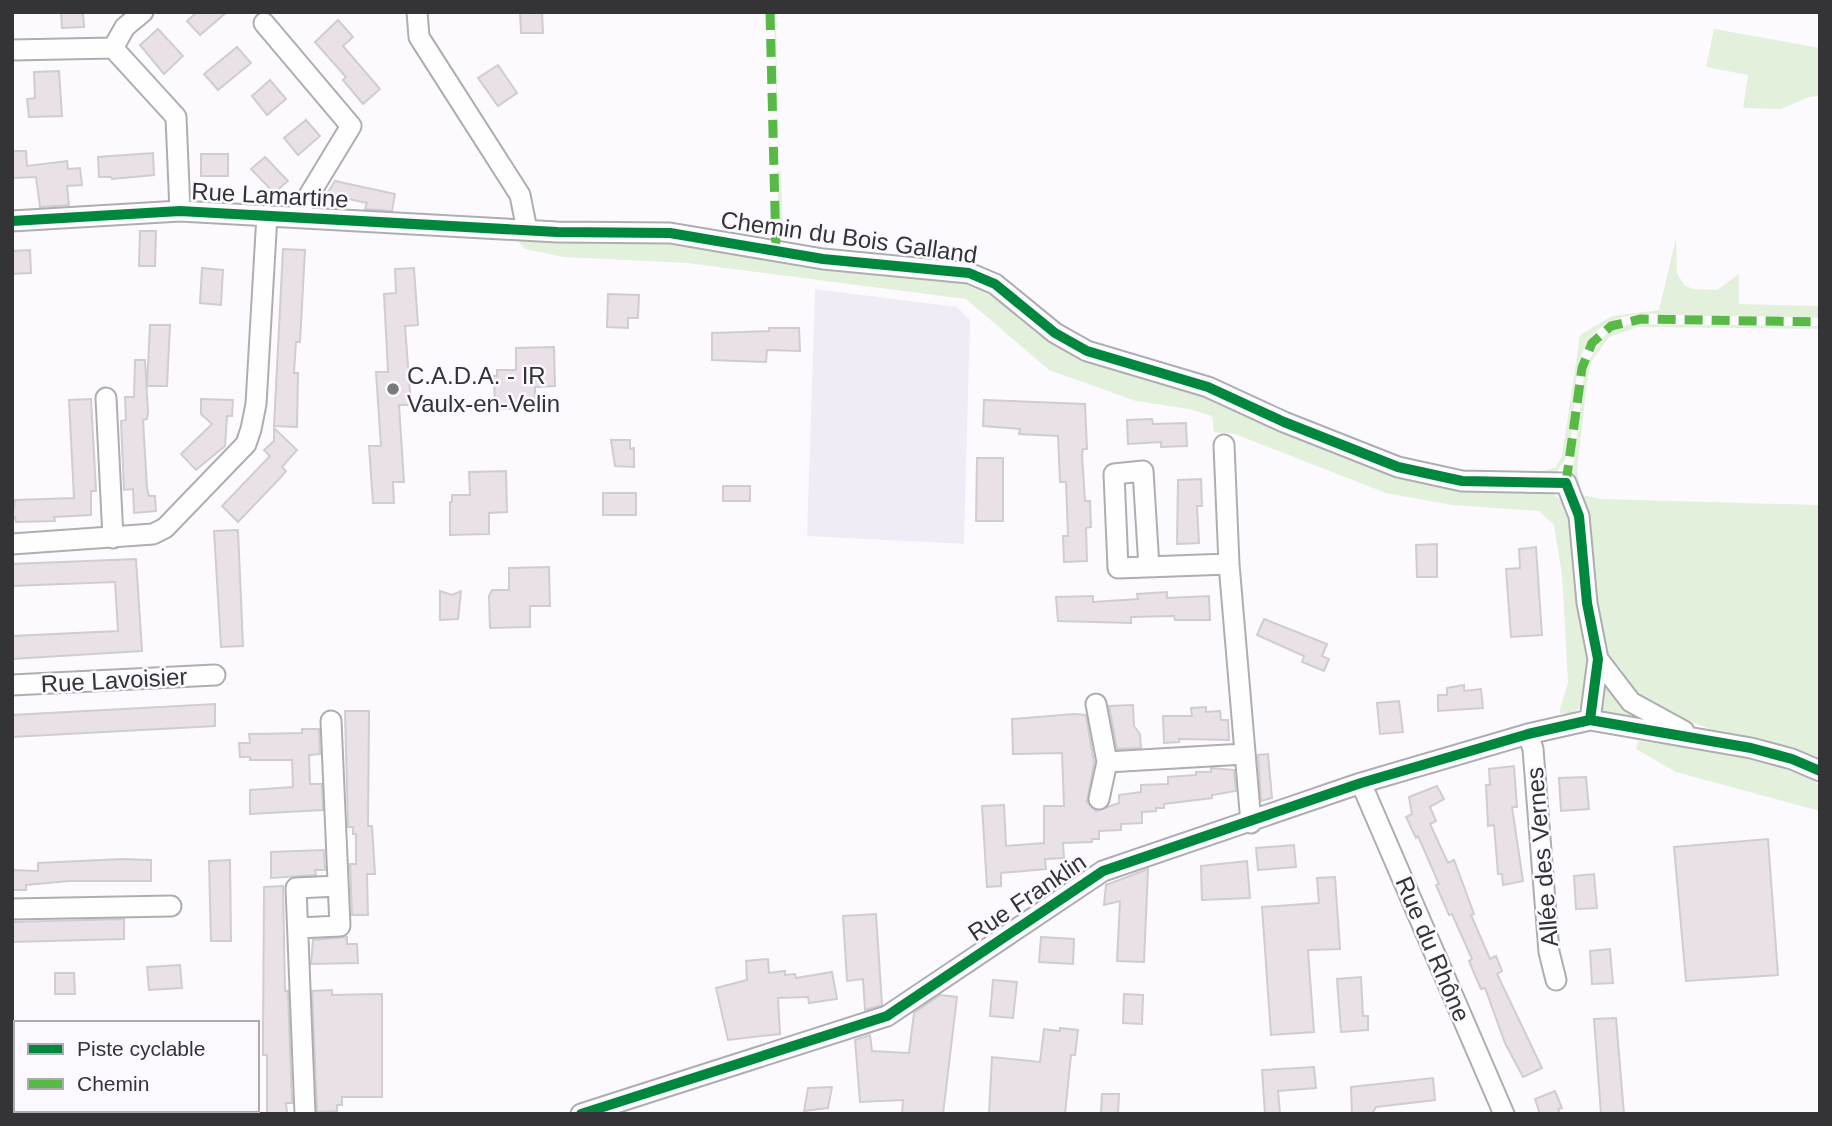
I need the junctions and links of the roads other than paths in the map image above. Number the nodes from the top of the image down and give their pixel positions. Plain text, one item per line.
1 (143, 12) edge
2 (417, 12) edge
3 (264, 23) dead end
4 (113, 48) junction
5 (12, 50) edge
6 (180, 211) junction
7 (267, 215) junction
8 (298, 215) junction
9 (12, 221) edge
10 (527, 230) junction
11 (106, 398) dead end
12 (1224, 445) dead end
13 (113, 538) junction
14 (12, 544) edge
15 (1229, 564) junction
16 (1149, 567) junction
17 (1598, 659) junction
18 (215, 675) dead end
19 (12, 685) edge
20 (1096, 704) dead end
21 (1590, 720) junction
22 (331, 721) dead end
23 (1528, 734) junction
24 (1698, 737) junction
25 (1244, 754) junction
26 (1107, 762) junction
27 (1820, 771) edge
28 (1361, 783) junction
29 (1099, 799) dead end
30 (1251, 822) junction
31 (338, 886) junction
32 (171, 906) dead end
33 (12, 909) edge
34 (298, 928) junction
35 (1556, 980) dead end
36 (305, 1114) edge
37 (581, 1114) edge
38 (1504, 1114) edge

1 - 4 street
2 - 10 street
3 - 8 street
4 - 5 street
4 - 6 street
6 - 7 street, Rue Lamartine
6 - 9 street, Rue Lamartine
7 - 8 street, Rue Lamartine
7 - 13 street
8 - 10 street, Rue Lamartine
10 - 17 street, Chemin du Bois Galland
11 - 13 street
12 - 15 street
13 - 14 street
15 - 16 street
15 - 25 street
16 - 16 street
17 - 21 street, Chemin du Bois Galland
17 - 24 street
18 - 19 street, Rue Lavoisier
20 - 26 street
21 - 23 street, Rue Franklin
21 - 24 street
22 - 31 street
23 - 28 street, Rue Franklin
23 - 35 street, Allée des Vernes
24 - 27 street
25 - 26 street
25 - 30 street
26 - 29 street
28 - 30 street, Rue Franklin
28 - 38 street, Rue du Rhône
30 - 37 street, Rue Franklin
31 - 34 street
31 - 34 street
32 - 33 street
34 - 36 street

